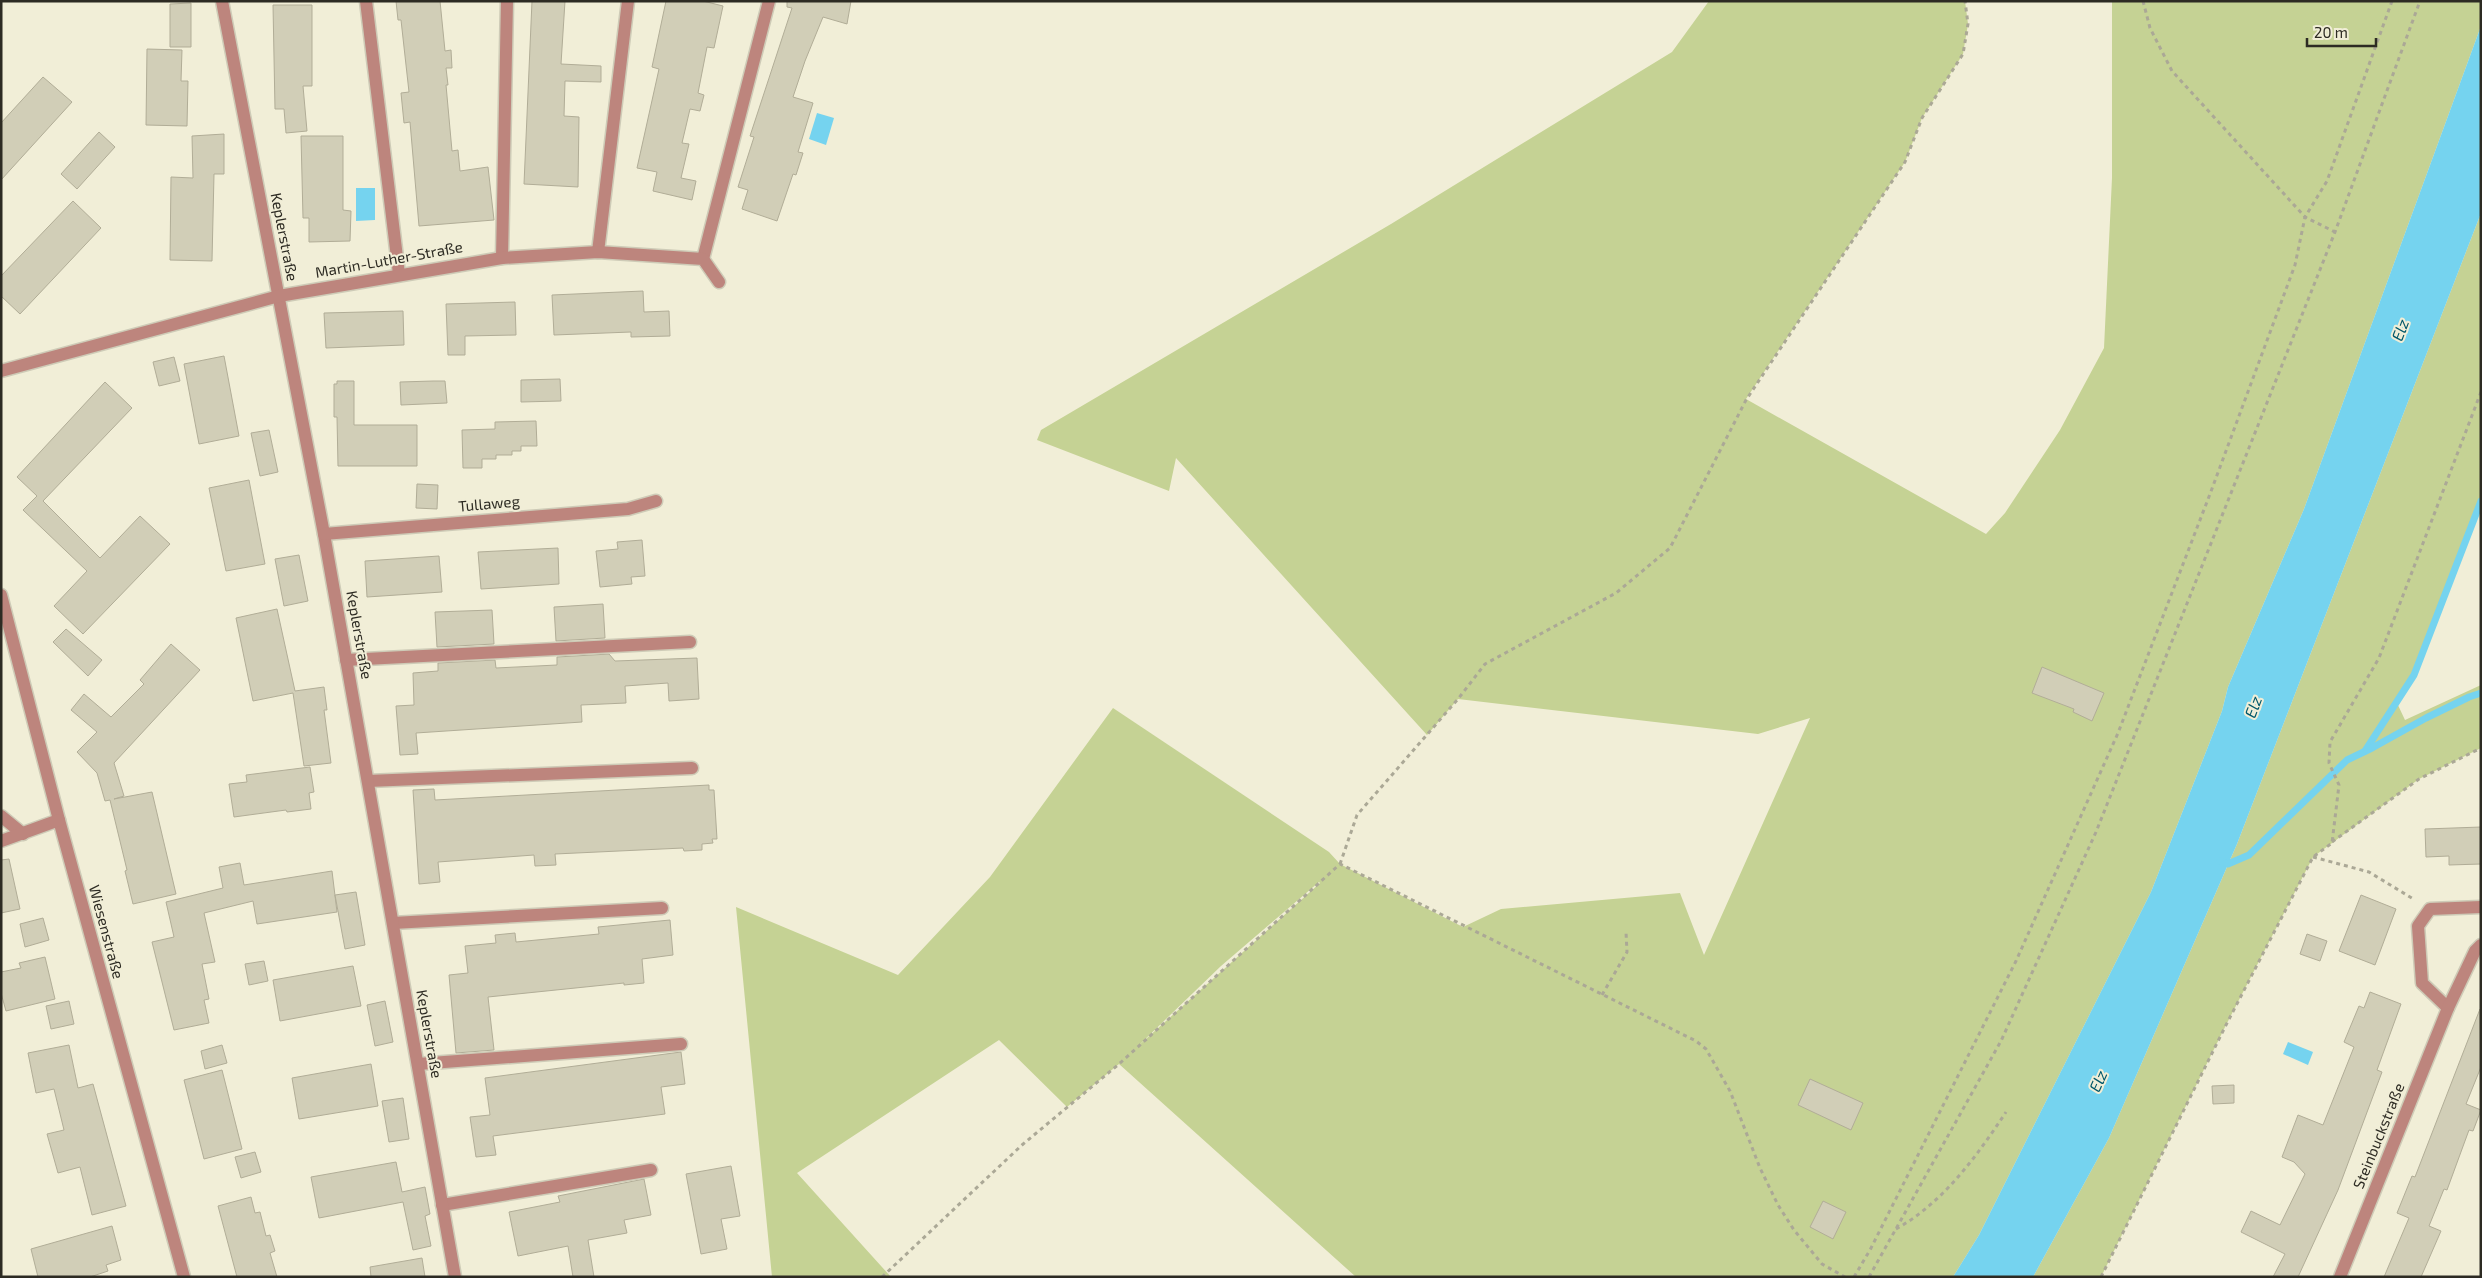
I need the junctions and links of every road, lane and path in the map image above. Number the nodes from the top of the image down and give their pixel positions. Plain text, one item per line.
1 (222, 1) edge
2 (366, 1) edge
3 (507, 1) edge
4 (628, 1) edge
5 (770, 1) edge
6 (1965, 1) edge
7 (2143, 1) edge
8 (2392, 1) edge
9 (2420, 1) edge
10 (2306, 217) junction
11 (2334, 232) junction
12 (598, 252) junction
13 (502, 258) junction
14 (702, 259) junction
15 (399, 274) junction
16 (718, 282) dead end
17 (279, 296) junction
18 (1, 371) edge
19 (2481, 392) edge
20 (656, 501) dead end
21 (324, 534) junction
22 (1, 595) edge
23 (690, 642) dead end
24 (346, 660) junction
25 (2481, 748) edge
26 (692, 768) dead end
27 (368, 781) junction
28 (1, 816) edge
29 (59, 820) junction
30 (22, 834) junction
31 (1, 841) edge
32 (2332, 843) junction
33 (2313, 857) junction
34 (1340, 864) junction
35 (2481, 907) edge
36 (662, 908) dead end
37 (2430, 909) junction
38 (393, 924) junction
39 (1626, 932) dead end
40 (2481, 945) edge
41 (1602, 995) junction
42 (2448, 1008) junction
43 (681, 1044) dead end
44 (418, 1064) junction
45 (2006, 1112) dead end
46 (651, 1170) dead end
47 (442, 1205) junction
48 (1895, 1230) junction
49 (184, 1277) edge
50 (455, 1277) edge
51 (882, 1277) edge
52 (1845, 1277) edge
53 (1854, 1277) edge
54 (1869, 1277) edge
55 (2100, 1277) edge
56 (2340, 1277) edge

1 - 17 street, Keplerstraße
2 - 15 street
3 - 13 street
4 - 12 street
5 - 14 street
6 - 34 path
7 - 10 path
8 - 10 path
9 - 11 path
10 - 11 path
10 - 53 path
11 - 48 path
12 - 13 street, Martin-Luther-Straße
12 - 14 street, Martin-Luther-Straße
13 - 15 street, Martin-Luther-Straße
14 - 16 street
15 - 17 street, Martin-Luther-Straße
17 - 18 street, Martin-Luther-Straße
17 - 21 street, Keplerstraße
19 - 32 path
20 - 21 street, Tullaweg
21 - 24 street, Keplerstraße
22 - 29 street, Wiesenstraße
23 - 24 street
24 - 27 street, Keplerstraße
25 - 32 path
26 - 27 street
27 - 38 street, Keplerstraße
28 - 30 street
29 - 30 street
29 - 49 street, Wiesenstraße
30 - 31 street
32 - 33 path
33 - 37 path
33 - 55 path
34 - 41 path
34 - 51 path
35 - 37 street
36 - 38 street
37 - 42 street
38 - 44 street, Keplerstraße
39 - 41 path
40 - 42 street, Steinbuckstraße
41 - 52 path
42 - 56 street, Steinbuckstraße
43 - 44 street
44 - 47 street, Keplerstraße
45 - 48 path
46 - 47 street
47 - 50 street, Keplerstraße
48 - 54 path

